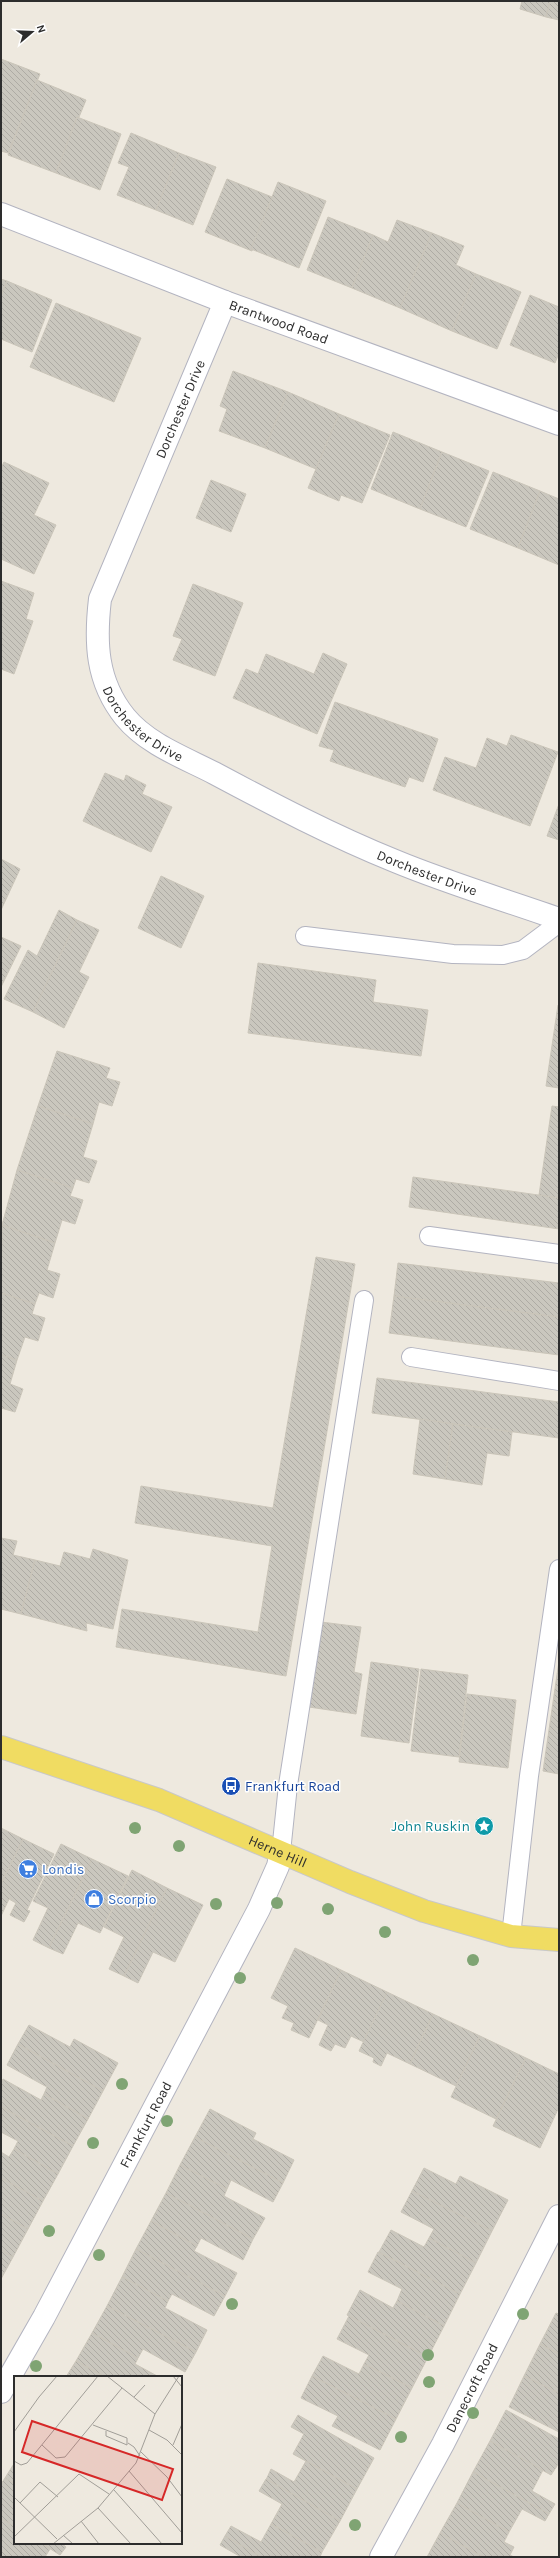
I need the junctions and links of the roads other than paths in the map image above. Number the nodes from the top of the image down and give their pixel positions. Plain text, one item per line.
1 (1, 214) edge
2 (225, 302) junction
3 (559, 424) edge
4 (559, 919) edge
5 (559, 923) edge
6 (305, 936) dead end
7 (429, 1236) dead end
8 (559, 1254) edge
9 (364, 1300) dead end
10 (411, 1357) dead end
11 (559, 1381) edge
12 (559, 1569) edge
13 (1, 1747) edge
14 (281, 1852) junction
15 (511, 1936) junction
16 (559, 1940) edge
17 (559, 2216) edge
18 (1, 2392) edge
19 (381, 2557) edge

1 - 2 street, Brantwood Road
2 - 3 street, Brantwood Road
2 - 4 street, Dorchester Drive
5 - 6 lane
7 - 8 lane
9 - 14 lane
10 - 11 lane
12 - 15 lane
13 - 14 main road, Herne Hill
14 - 15 main road, Herne Hill
14 - 18 street, Frankfurt Road
15 - 16 main road, Herne Hill
17 - 19 street, Danecroft Road

